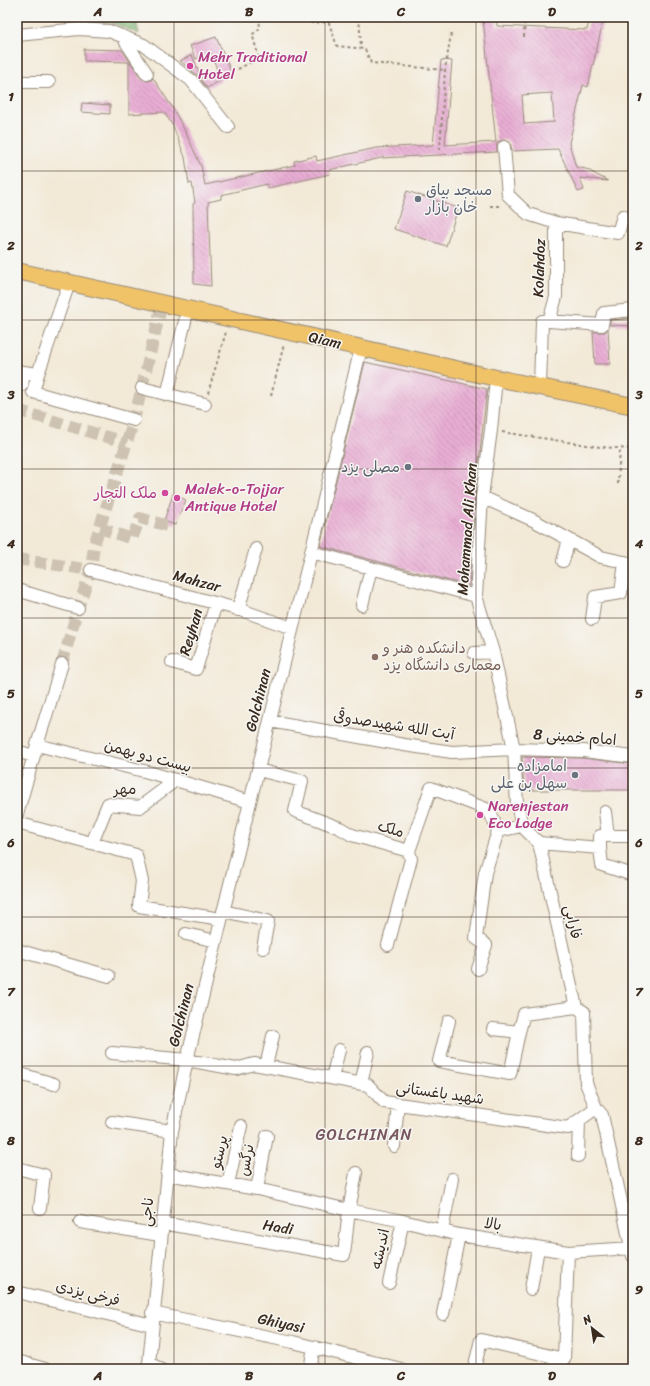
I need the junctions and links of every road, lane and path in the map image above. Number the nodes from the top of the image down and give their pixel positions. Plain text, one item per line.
1 (259, 17) edge
2 (308, 17) edge
3 (360, 17) edge
4 (525, 17) edge
5 (79, 23) edge
6 (451, 34) dead end
7 (17, 35) edge
8 (122, 36) junction
9 (524, 37) dead end
10 (361, 47) junction
11 (238, 69) dead end
12 (445, 70) junction
13 (147, 74) dead end
14 (17, 82) edge
15 (49, 82) dead end
16 (228, 127) dead end
17 (504, 147) dead end
18 (440, 150) dead end
19 (623, 216) dead end
20 (556, 223) junction
21 (17, 271) edge
22 (69, 283) junction
23 (188, 309) junction
24 (633, 310) edge
25 (230, 319) junction
26 (549, 321) junction
27 (287, 332) junction
28 (361, 348) junction
29 (21, 371) edge
30 (38, 374) junction
31 (496, 378) junction
32 (17, 384) edge
33 (540, 387) junction
34 (142, 388) dead end
35 (167, 395) junction
36 (271, 396) dead end
37 (205, 404) joint
38 (633, 406) edge
39 (134, 420) dead end
40 (491, 430) junction
41 (620, 448) junction
42 (633, 449) edge
43 (618, 484) dead end
44 (482, 497) junction
45 (569, 540) junction
46 (256, 549) dead end
47 (311, 552) junction
48 (563, 561) dead end
49 (629, 563) edge
50 (371, 568) junction
51 (91, 570) tunnel mouth
52 (17, 590) edge
53 (476, 596) junction
54 (216, 603) junction
55 (362, 605) dead end
56 (78, 608) dead end
57 (238, 610) junction
58 (592, 619) dead end
59 (292, 628) junction
60 (493, 652) junction
61 (474, 653) dead end
62 (172, 662) dead end
63 (62, 664) tunnel mouth
64 (270, 721) junction
65 (514, 749) junction
66 (35, 750) junction
67 (17, 751) edge
68 (633, 757) edge
69 (258, 770) junction
70 (176, 780) junction
71 (250, 802) junction
72 (605, 812) dead end
73 (17, 814) edge
74 (17, 823) edge
75 (522, 826) junction
76 (498, 830) junction
77 (608, 836) junction
78 (631, 836) dead end
79 (92, 843) junction
80 (539, 843) junction
81 (600, 848) junction
82 (409, 851) junction
83 (633, 875) edge
84 (222, 915) junction
85 (186, 934) dead end
86 (216, 942) junction
87 (388, 944) dead end
88 (263, 948) dead end
89 (17, 950) edge
90 (478, 969) dead end
91 (109, 976) dead end
92 (576, 1007) junction
93 (448, 1021) dead end
94 (493, 1029) dead end
95 (519, 1032) junction
96 (273, 1036) dead end
97 (339, 1050) dead end
98 (112, 1052) dead end
99 (368, 1052) dead end
100 (187, 1060) junction
101 (266, 1066) junction
102 (17, 1073) edge
103 (332, 1078) junction
104 (54, 1084) dead end
105 (361, 1084) junction
106 (398, 1104) junction
107 (596, 1108) junction
108 (579, 1120) junction
109 (112, 1122) dead end
110 (241, 1126) dead end
111 (172, 1131) junction
112 (267, 1136) dead end
113 (394, 1146) dead end
114 (578, 1156) dead end
115 (17, 1168) edge
116 (356, 1173) dead end
117 (167, 1174) junction
118 (452, 1179) dead end
119 (228, 1184) junction
120 (257, 1189) junction
121 (40, 1208) dead end
122 (350, 1210) junction
123 (403, 1221) junction
124 (80, 1222) dead end
125 (162, 1223) junction
126 (442, 1231) junction
127 (458, 1235) junction
128 (160, 1236) junction
129 (538, 1248) junction
130 (633, 1250) edge
131 (568, 1252) junction
132 (389, 1283) dead end
133 (531, 1289) dead end
134 (17, 1292) edge
135 (443, 1314) dead end
136 (152, 1319) junction
137 (314, 1347) junction
138 (554, 1357) junction
139 (17, 1361) edge
140 (311, 1364) dead end
141 (148, 1366) edge
142 (46, 1369) edge
143 (160, 1369) edge
144 (401, 1369) edge
145 (474, 1369) edge
146 (551, 1369) edge

1 - 11 path
2 - 10 path
3 - 10 path
4 - 9 path
5 - 7 street
5 - 8 street
6 - 12 path
8 - 13 street
8 - 16 street
10 - 12 path
12 - 18 path
14 - 15 street
17 - 20 street
19 - 20 street, Kolahdoz
20 - 26 street, Kolahdoz
21 - 22 main road, Qiam
22 - 23 main road, Qiam
22 - 30 street
23 - 25 main road, Qiam
23 - 35 street
24 - 26 street
25 - 27 main road, Qiam
25 - 37 path
26 - 33 street, Kolahdoz
27 - 28 main road, Qiam
27 - 36 path
28 - 31 main road, Qiam
28 - 47 street, Golchinan
29 - 30 street
29 - 32 street
30 - 39 street
31 - 33 main road, Qiam
31 - 40 street, Mohammad Ali Khan
33 - 38 main road, Qiam
34 - 35 street
35 - 37 street
40 - 41 path
40 - 44 street, Mohammad Ali Khan
41 - 42 path
41 - 43 path
44 - 45 street
44 - 53 street, Mohammad Ali Khan
45 - 48 street
45 - 49 street
46 - 57 street
47 - 50 street
47 - 59 street, Golchinan
49 - 58 street
50 - 53 street
50 - 55 street
51 - 54 street, Mahzar
52 - 56 street
53 - 60 street, Mohammad Ali Khan
54 - 57 street, Mahzar
54 - 62 street, Reyhan
57 - 59 street, Mahzar
59 - 64 street, Golchinan
60 - 61 street
60 - 65 street, Mohammad Ali Khan
63 - 66 street
64 - 65 street, آیت الله شهیدصدوقی
64 - 69 street, Golchinan
65 - 68 street, امام خمینی 8
65 - 75 street, Mohammad Ali Khan
66 - 67 street, بیست دو بهمن
66 - 70 street, بیست دو بهمن
66 - 73 street
69 - 71 street, Golchinan
69 - 82 street, ملک
70 - 71 street, بیست دو بهمن
70 - 79 street, مهر
71 - 84 street, Golchinan
72 - 77 street
74 - 79 street
75 - 76 street
75 - 80 street
76 - 82 street, ملک
76 - 90 street
77 - 78 street
77 - 81 street
79 - 84 street
80 - 81 street
80 - 92 street, فارابی
81 - 83 street
82 - 87 street
84 - 86 street, Golchinan
84 - 88 street
85 - 86 street
86 - 100 street, Golchinan
89 - 91 street
92 - 95 street
92 - 107 street, فارابی
93 - 95 street
94 - 95 street
96 - 101 street
97 - 103 street
98 - 100 street, شهید باغستانی
99 - 105 street
100 - 101 street, شهید باغستانی
100 - 111 street, ناجی
101 - 103 street, شهید باغستانی
102 - 104 street
103 - 105 street, شهید باغستانی
105 - 106 street, شهید باغستانی
106 - 108 street, شهید باغستانی
106 - 113 street
107 - 108 street, شهید باغستانی
107 - 130 street
108 - 114 street
109 - 111 street
110 - 119 street, پرستو
111 - 117 street, ناجی
112 - 120 street, نرگس
115 - 121 street
116 - 122 street
117 - 119 street, بالا
117 - 125 street, ناجی
118 - 126 street
119 - 120 street, بالا
120 - 122 street, بالا
122 - 123 street, بالا
122 - 125 street, Hadi
123 - 126 street, بالا
123 - 132 street, اندیشه
124 - 128 street
125 - 128 street, ناجی
126 - 127 street, بالا
127 - 129 street, بالا
127 - 135 street
128 - 136 street, ناجی
129 - 131 street, بالا
129 - 133 street
130 - 131 street, بالا
131 - 138 street
134 - 136 street, فرخی یزدی
136 - 137 street, Ghiyasi
136 - 141 street, ناجی
137 - 140 street
137 - 144 street, Ghiyasi
138 - 145 street
138 - 146 street
139 - 142 street
141 - 143 street

